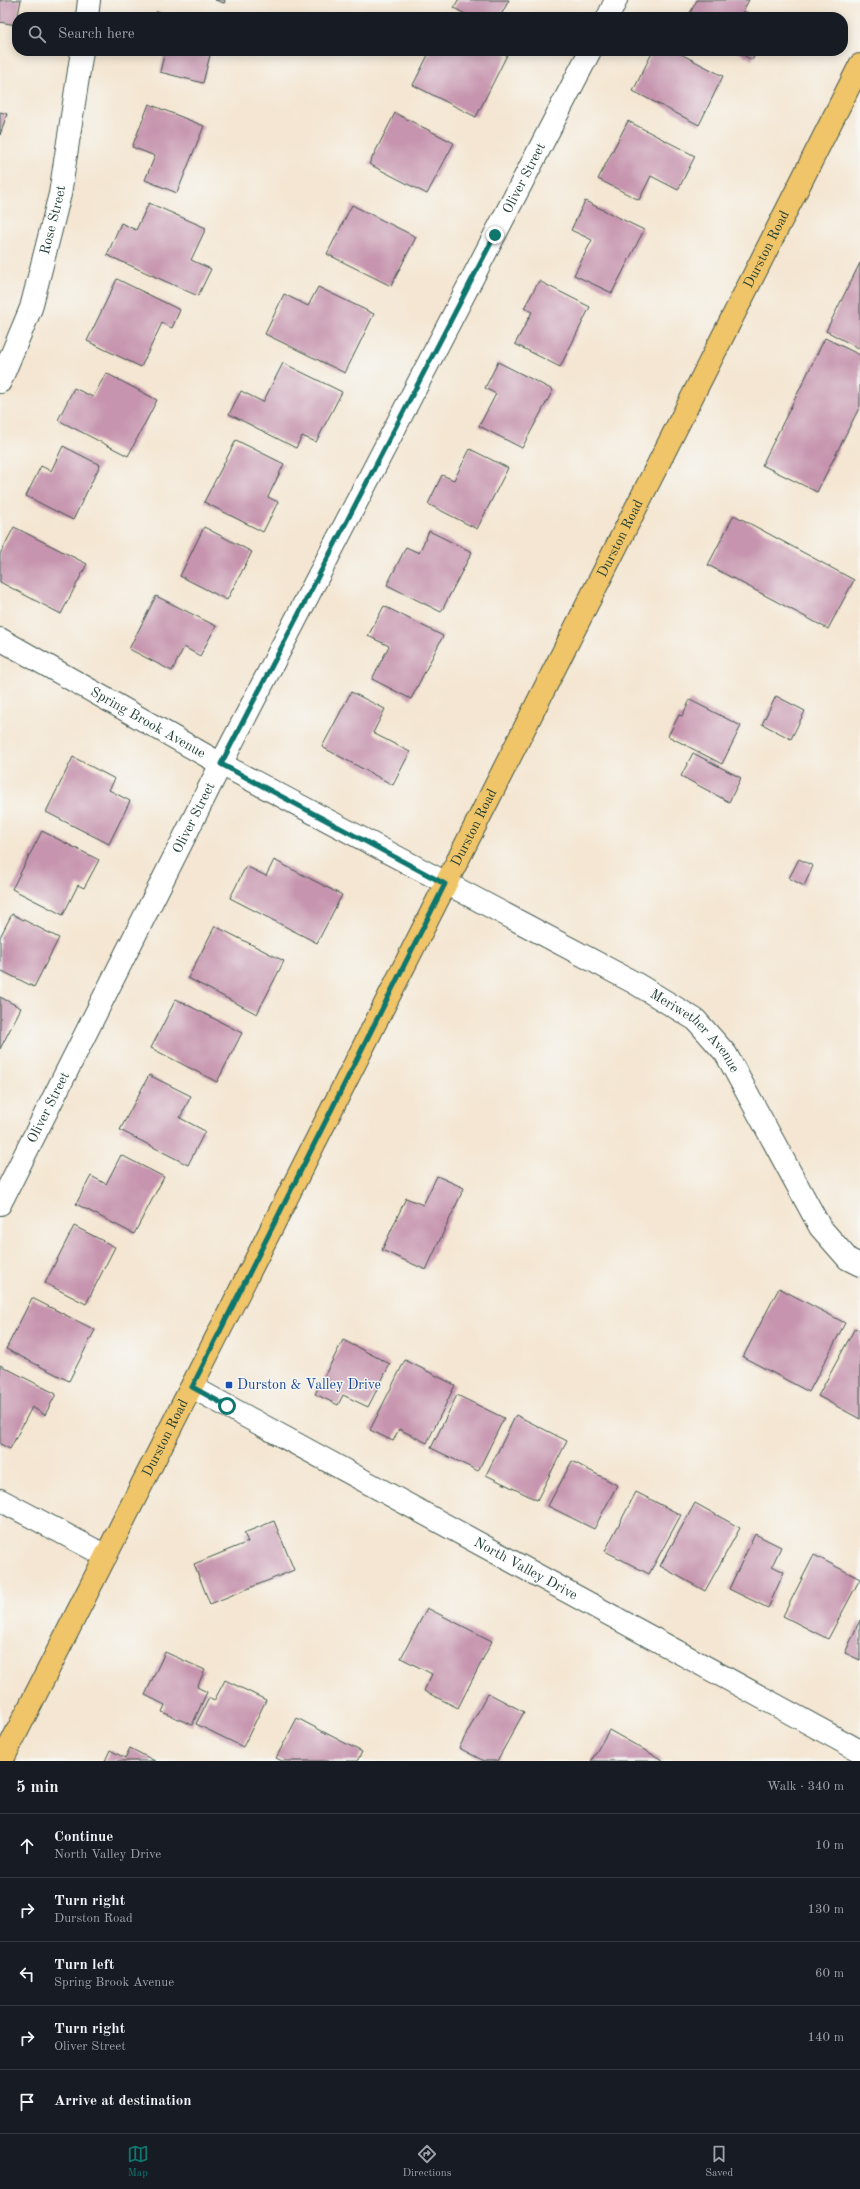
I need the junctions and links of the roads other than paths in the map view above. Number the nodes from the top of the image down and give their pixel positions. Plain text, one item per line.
1 (89, 0) edge
2 (616, 0) edge
3 (88, 12) edge
4 (610, 12) edge
5 (81, 56) edge
6 (587, 56) edge
7 (857, 78) edge
8 (0, 382) edge
9 (0, 639) edge
10 (221, 764) junction
11 (445, 884) junction
12 (0, 1204) edge
13 (860, 1265) edge
14 (192, 1387) junction
15 (0, 1500) edge
16 (106, 1556) junction
17 (860, 1751) edge
18 (2, 1761) edge

1 - 3 street
2 - 4 street
5 - 8 street, Rose Street
6 - 10 street, Oliver Street
7 - 11 main road, Durston Road
9 - 10 street, Spring Brook Avenue
10 - 11 street, Spring Brook Avenue
10 - 12 street, Oliver Street
11 - 13 street, Meriwether Avenue
11 - 14 main road, Durston Road
14 - 16 main road, Durston Road
14 - 17 street, North Valley Drive
15 - 16 street
16 - 18 main road, Durston Road

